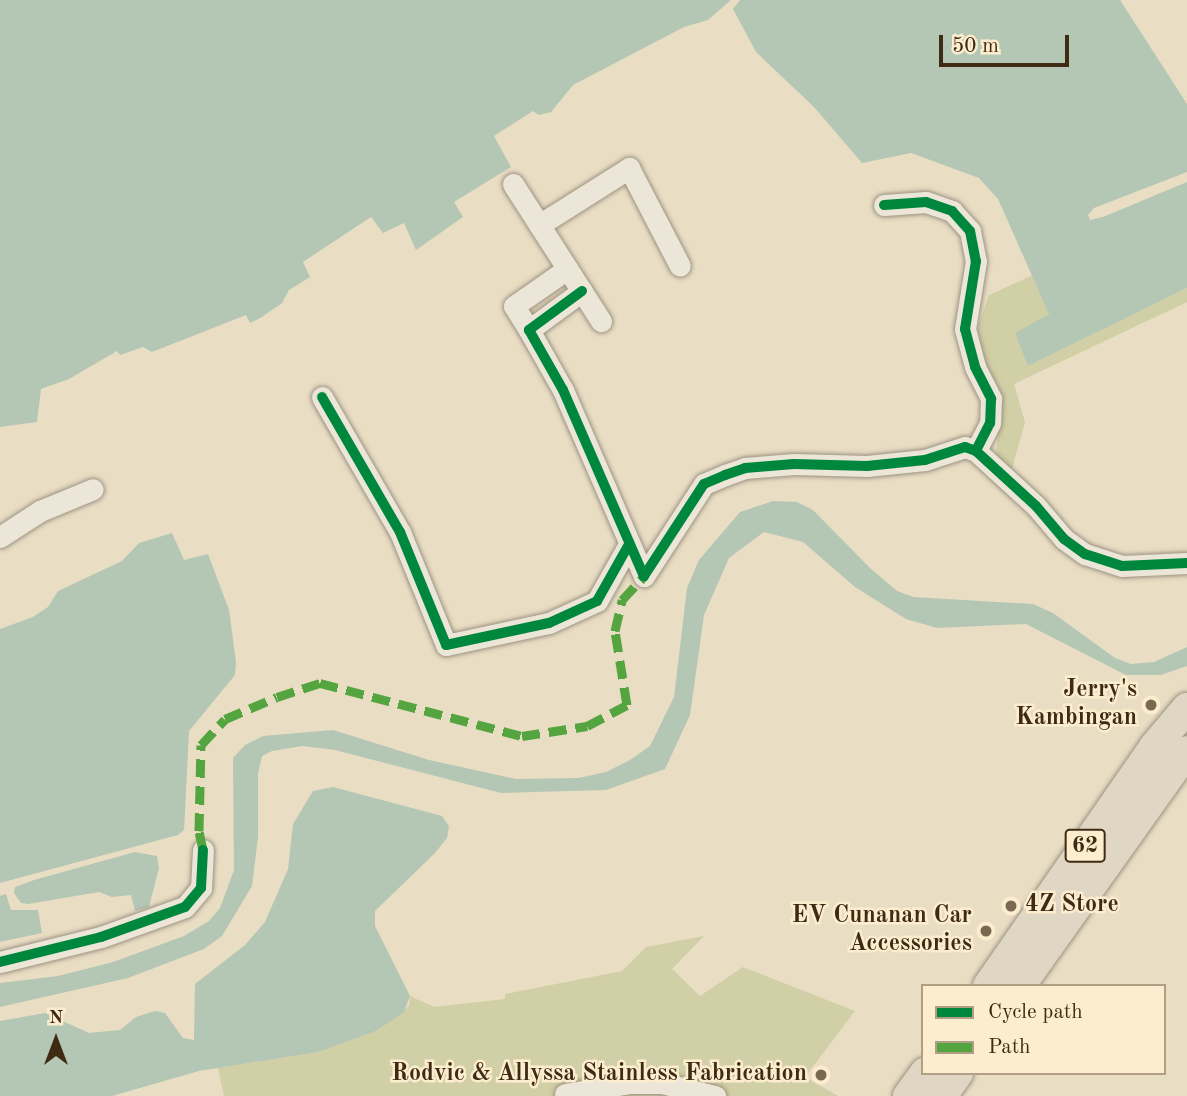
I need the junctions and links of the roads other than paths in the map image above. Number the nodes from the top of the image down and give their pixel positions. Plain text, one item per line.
1 (513, 184) dead end
2 (884, 205) dead end
3 (539, 225) junction
4 (680, 266) dead end
5 (568, 269) junction
6 (582, 291) junction
7 (601, 321) dead end
8 (529, 330) junction
9 (322, 397) dead end
10 (976, 451) junction
11 (93, 489) dead end
12 (0, 537) edge
13 (628, 546) junction
14 (1187, 564) edge
15 (1187, 708) edge
16 (1187, 751) edge
17 (1177, 779) edge
18 (203, 850) dead end
19 (0, 962) edge
20 (989, 984) edge
21 (1022, 984) edge
22 (924, 1075) edge
23 (957, 1075) edge
24 (565, 1094) dead end
25 (715, 1096) edge
26 (908, 1096) edge
27 (942, 1096) edge

1 - 3 street
2 - 10 street
3 - 4 street
3 - 5 street
5 - 6 street
5 - 8 street
6 - 7 street
6 - 8 street
8 - 13 street
9 - 13 street
10 - 13 street
10 - 14 street
11 - 12 street
15 - 20 highway, 62
16 - 17 highway, 62
17 - 21 highway, 62
18 - 19 street
22 - 26 highway
23 - 27 highway
24 - 25 street

